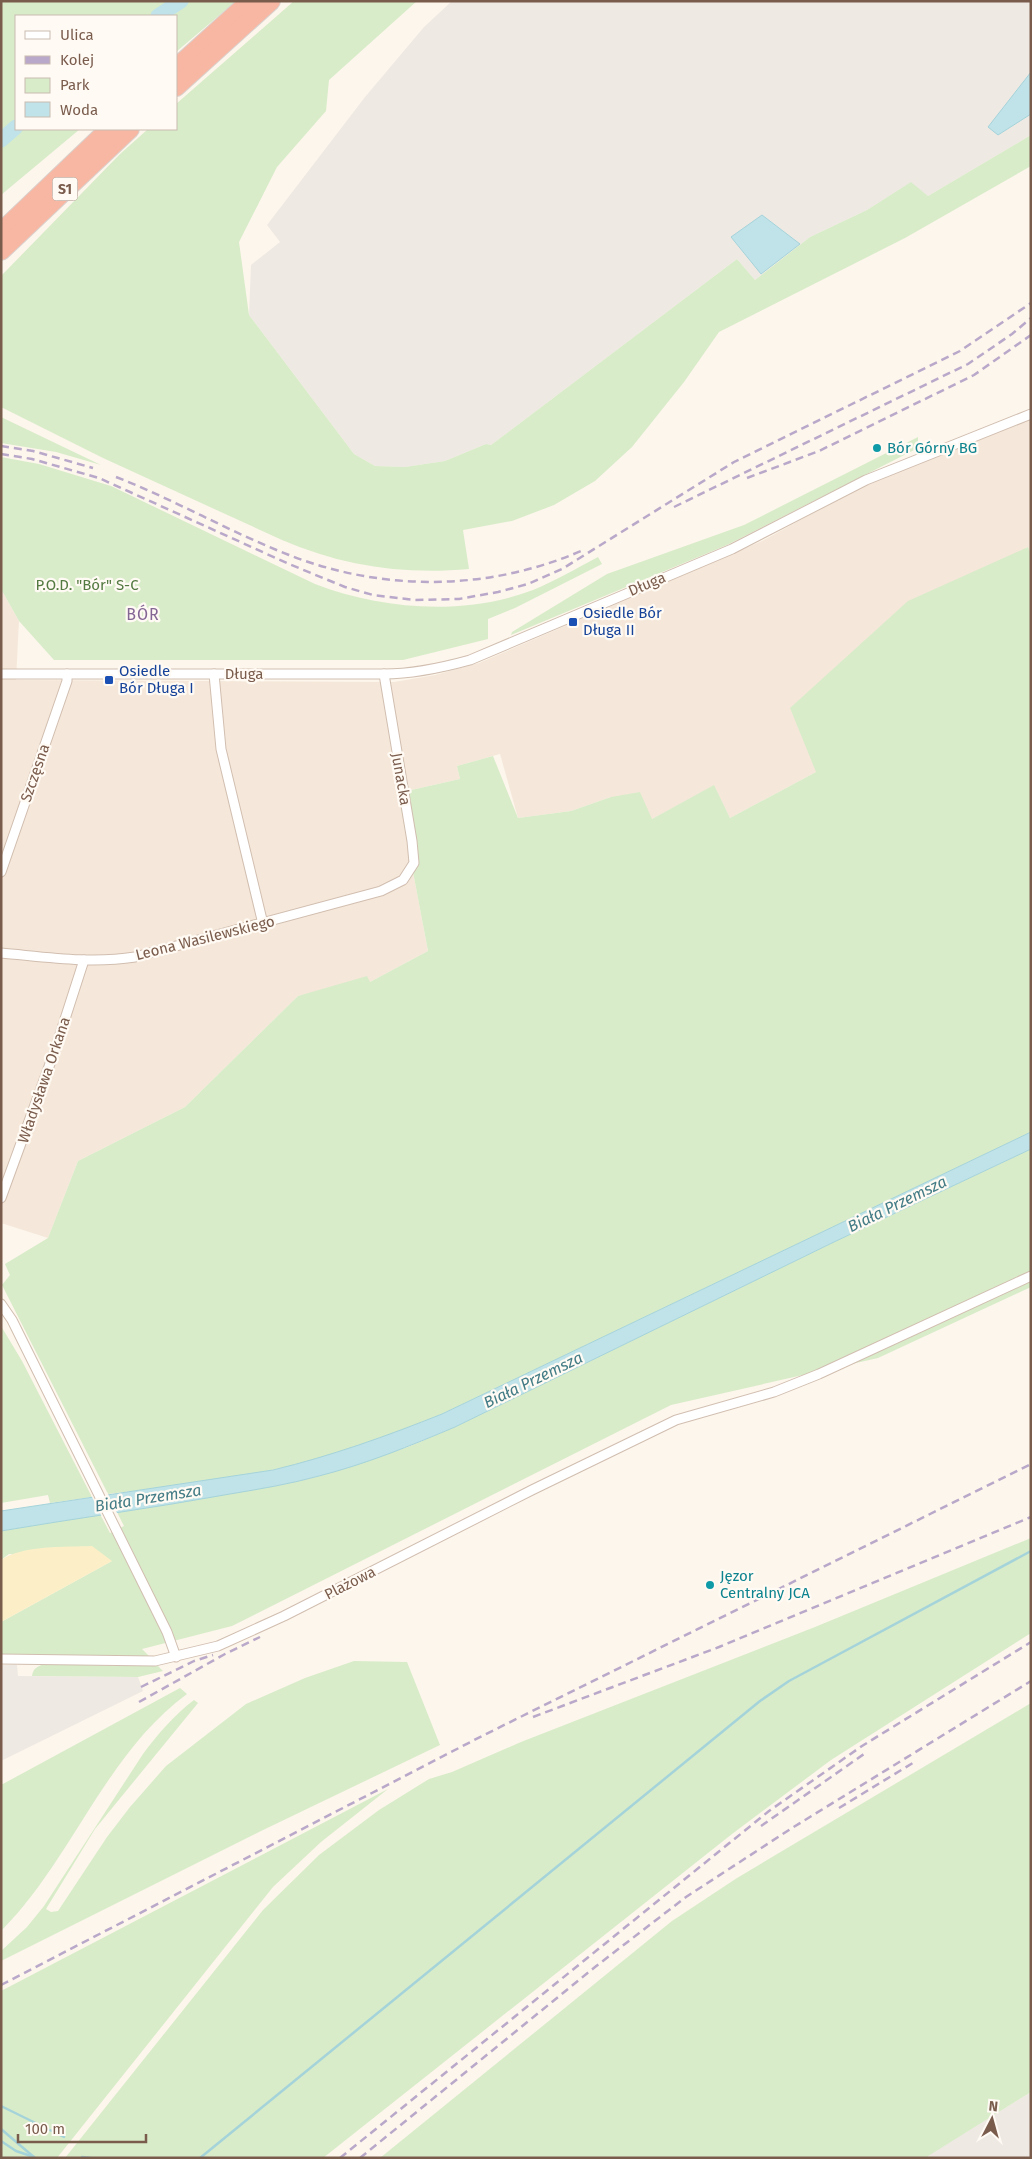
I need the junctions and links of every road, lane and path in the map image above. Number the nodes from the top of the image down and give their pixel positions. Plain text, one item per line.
1 (250, 1) edge
2 (271, 1) edge
3 (178, 66) edge
4 (178, 85) edge
5 (108, 130) edge
6 (129, 130) edge
7 (1, 232) edge
8 (1, 251) edge
9 (1031, 414) edge
10 (1, 674) edge
11 (67, 674) junction
12 (214, 674) junction
13 (384, 674) junction
14 (1, 872) edge
15 (403, 880) joint
16 (263, 924) junction
17 (1, 953) edge
18 (84, 960) junction
19 (1, 1198) edge
20 (1031, 1276) edge
21 (1, 1304) edge
22 (176, 1657) junction
23 (1, 1659) edge

1 - 3 highway
2 - 4 highway
5 - 7 highway, S1
6 - 8 highway, S1
9 - 13 street, Długa
10 - 11 street, Długa
11 - 12 street, Długa
11 - 14 street, Szczęsna
12 - 13 street, Długa
12 - 16 street, Długa
13 - 15 street, Junacka
15 - 16 street, Leona Wasilewskiego
16 - 18 street, Leona Wasilewskiego
17 - 18 street, Leona Wasilewskiego
18 - 19 street, Władysława Orkana
20 - 22 street, Plażowa
21 - 22 street
22 - 23 street, Plażowa

